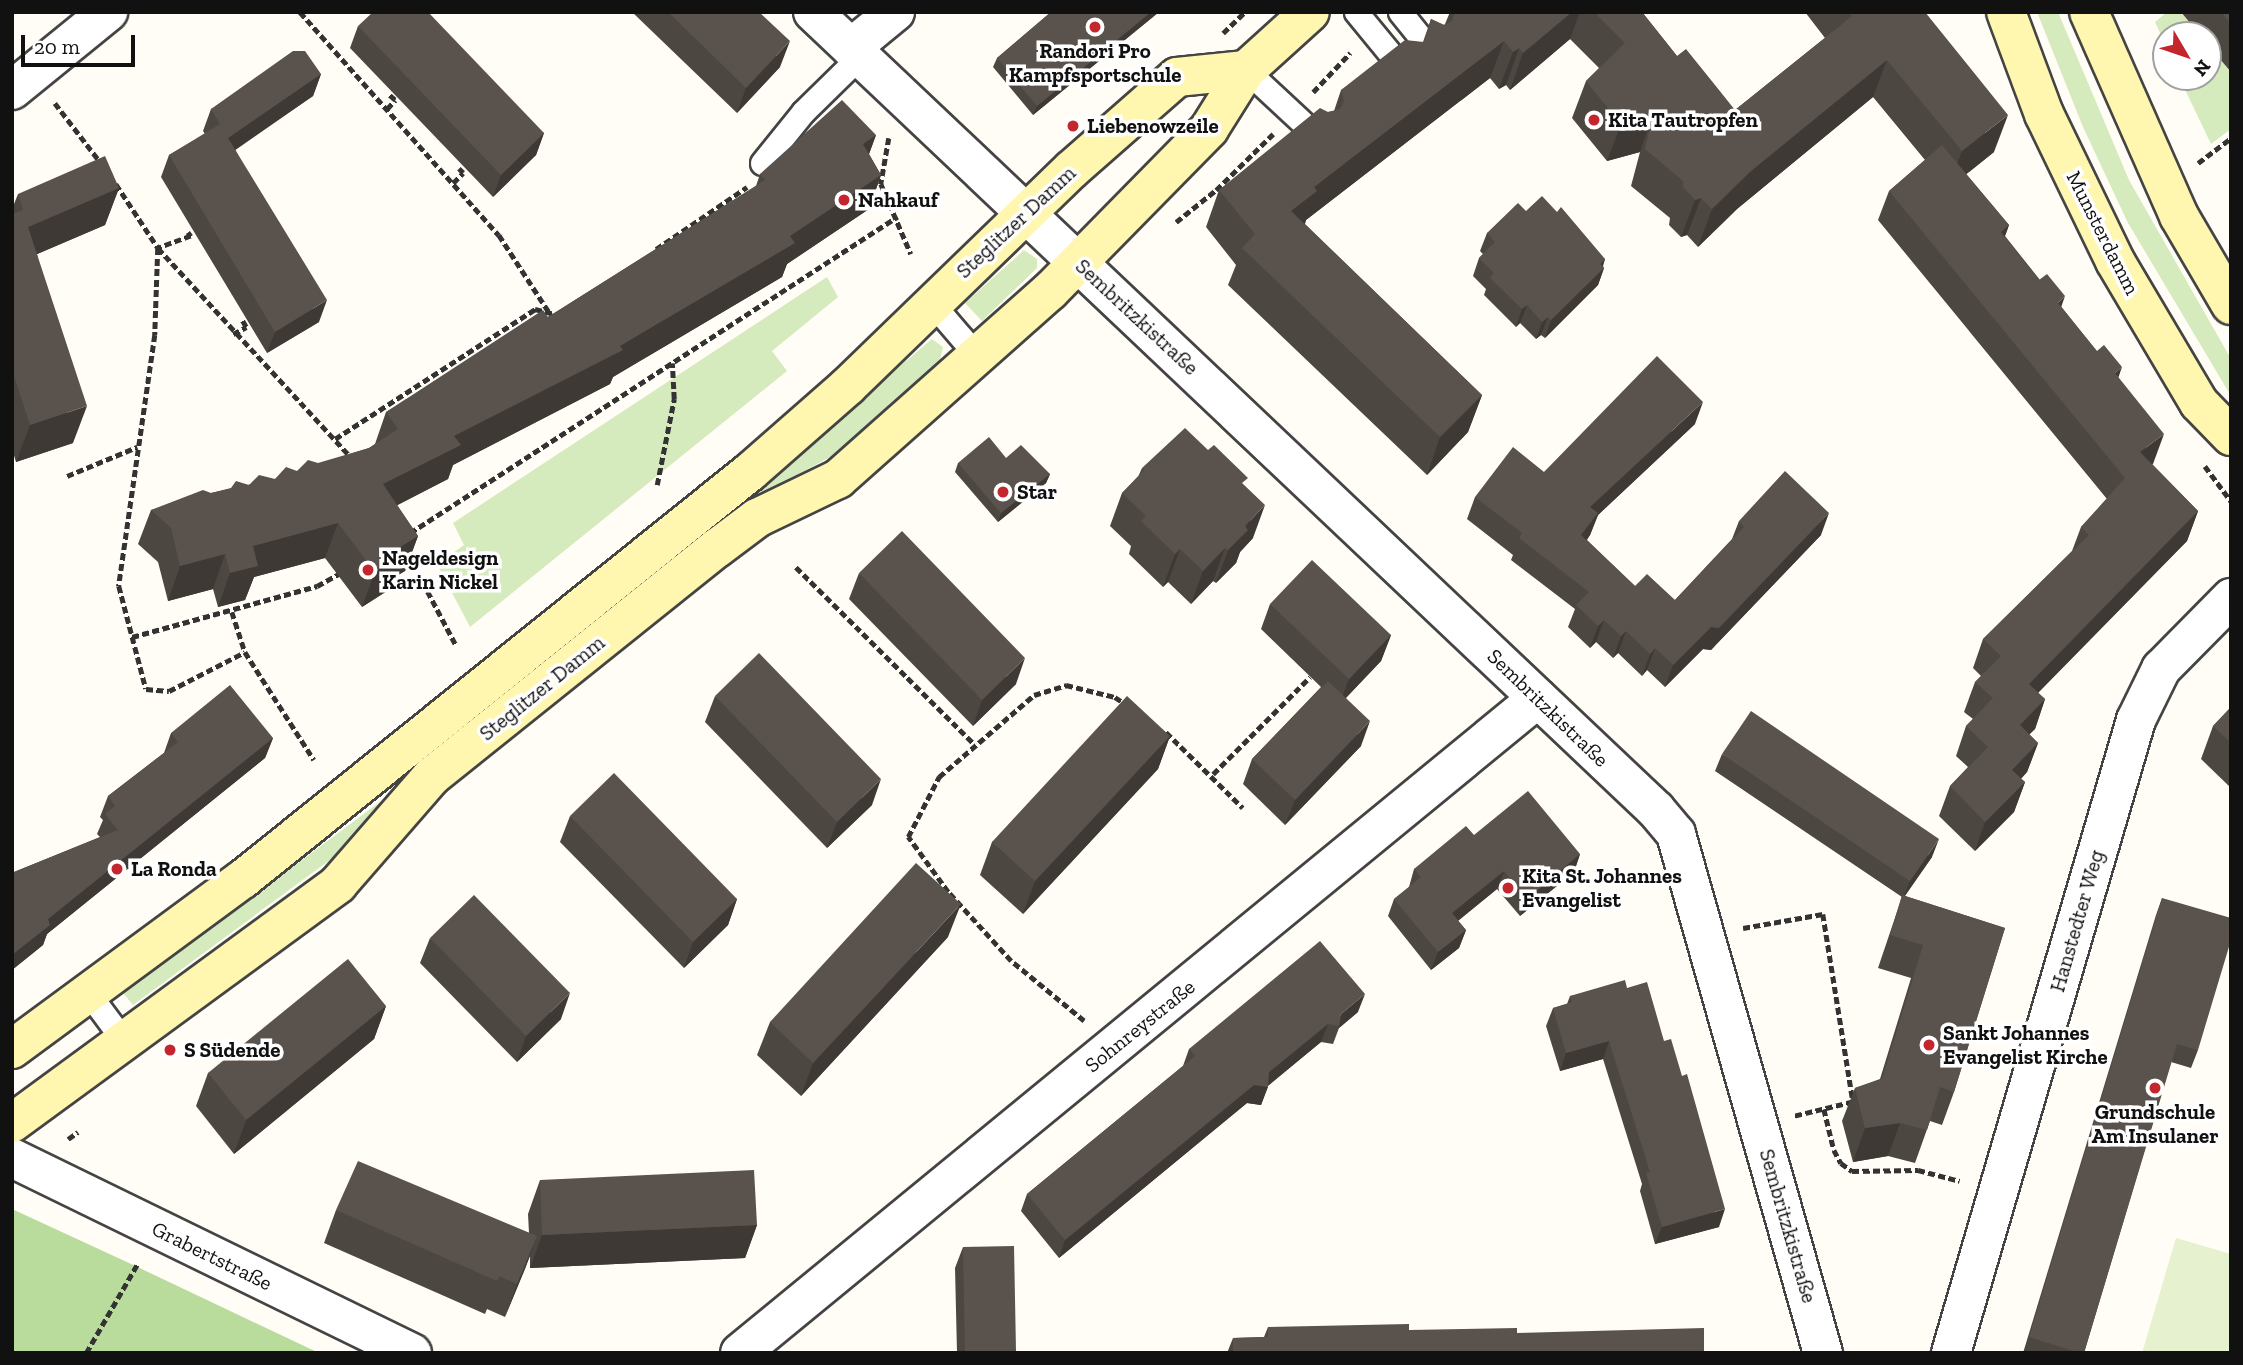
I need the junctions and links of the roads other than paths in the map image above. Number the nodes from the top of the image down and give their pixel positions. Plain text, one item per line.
1 (108, 12) edge
2 (813, 12) edge
3 (894, 12) edge
4 (1310, 12) edge
5 (1356, 12) edge
6 (1400, 12) edge
7 (2006, 12) edge
8 (2089, 12) edge
9 (1429, 48) edge
10 (855, 52) junction
11 (1402, 68) edge
12 (1246, 70) junction
13 (12, 90) edge
14 (1317, 136) edge
15 (762, 163) road end
16 (1027, 213) junction
17 (1079, 262) junction
18 (931, 302) junction
19 (2231, 304) edge
20 (978, 357) junction
21 (2227, 425) edge
22 (2231, 598) edge
23 (1538, 698) junction
24 (89, 994) junction
25 (124, 1041) junction
26 (12, 1049) edge
27 (12, 1123) edge
28 (12, 1158) edge
29 (412, 1353) edge
30 (740, 1353) edge
31 (1823, 1353) edge
32 (1951, 1353) edge

1 - 13 street
2 - 10 street
3 - 10 street
4 - 12 main road, Steglitzer Damm
5 - 11 lane
6 - 9 lane
7 - 21 main road, Munsterdamm
8 - 19 main road
10 - 15 lane
10 - 16 street
12 - 14 lane
12 - 16 main road, Steglitzer Damm
12 - 17 main road, Steglitzer Damm
16 - 17 street, Sembritzkistraße
16 - 18 main road, Steglitzer Damm
17 - 20 main road, Steglitzer Damm
17 - 23 street, Sembritzkistraße
18 - 20 lane
18 - 24 main road, Steglitzer Damm
20 - 25 main road, Steglitzer Damm
22 - 32 street, Hanstedter Weg
23 - 30 street, Sohnreystraße
23 - 31 street, Sembritzkistraße
24 - 25 lane
24 - 26 main road, Steglitzer Damm
25 - 27 main road, Steglitzer Damm
28 - 29 street, Grabertstraße

